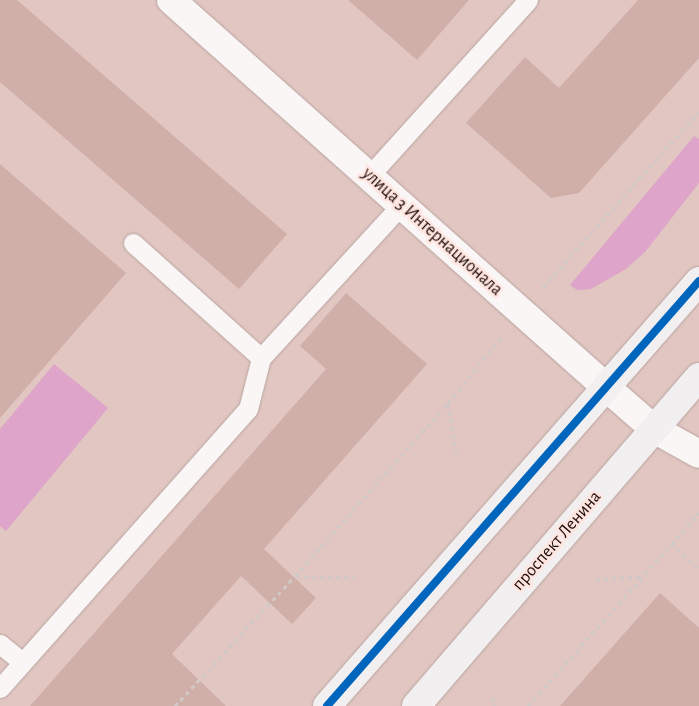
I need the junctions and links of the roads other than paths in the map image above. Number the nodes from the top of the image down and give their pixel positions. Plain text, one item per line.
1 (171, 0) edge
2 (528, 0) edge
3 (369, 176) junction
4 (401, 205) junction
5 (133, 244) dead end
6 (699, 281) edge
7 (261, 358) junction
8 (699, 377) edge
9 (608, 388) junction
10 (654, 429) junction
11 (699, 454) edge
12 (0, 644) edge
13 (22, 662) junction
14 (0, 688) edge
15 (327, 706) edge
16 (416, 706) edge

1 - 3 street, улица 3 Интернационала
2 - 3 lane
3 - 4 street, улица 3 Интернационала
4 - 7 lane
4 - 9 street, улица 3 Интернационала
5 - 7 lane
6 - 9 main road
7 - 13 lane
8 - 10 main road, проспект Ленина
9 - 10 street, улица 3 Интернационала
9 - 15 main road
10 - 11 street, улица 3 Интернационала
10 - 16 main road, проспект Ленина
12 - 13 lane
13 - 14 lane

